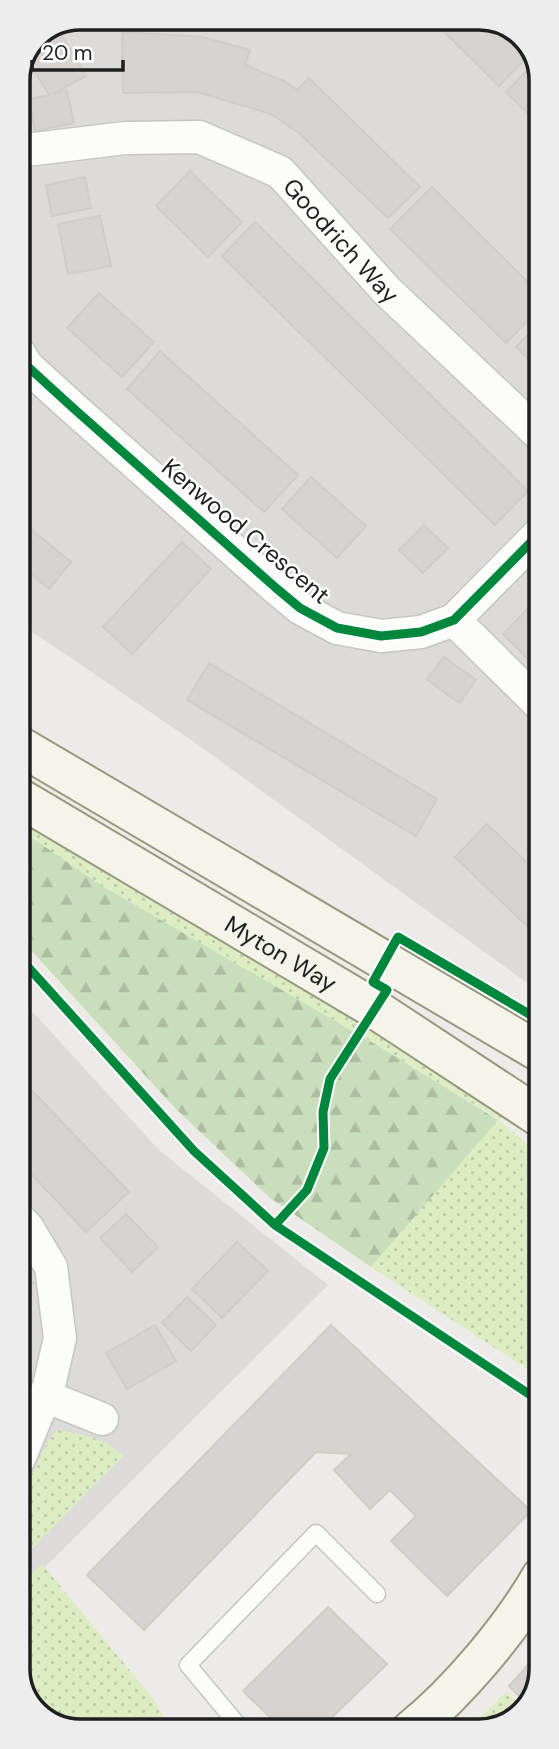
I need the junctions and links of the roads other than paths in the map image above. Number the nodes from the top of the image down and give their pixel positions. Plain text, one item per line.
1 (30, 149) edge
2 (30, 369) edge
3 (529, 425) edge
4 (529, 544) edge
5 (454, 620) junction
6 (529, 694) edge
7 (30, 753) edge
8 (30, 804) edge
9 (529, 1047) edge
10 (529, 1110) edge
11 (30, 1232) edge
12 (45, 1396) junction
13 (102, 1419) dead end
14 (30, 1432) edge
15 (377, 1594) dead end
16 (529, 1595) edge
17 (233, 1719) edge
18 (427, 1719) edge

1 - 3 street, Goodrich Way
2 - 5 street, Kenwood Crescent
4 - 5 street, Kenwood Crescent
5 - 6 street
7 - 9 street, Myton Way
8 - 10 street, Myton Way
11 - 12 street
12 - 13 street
12 - 14 street
15 - 17 lane
16 - 18 street

